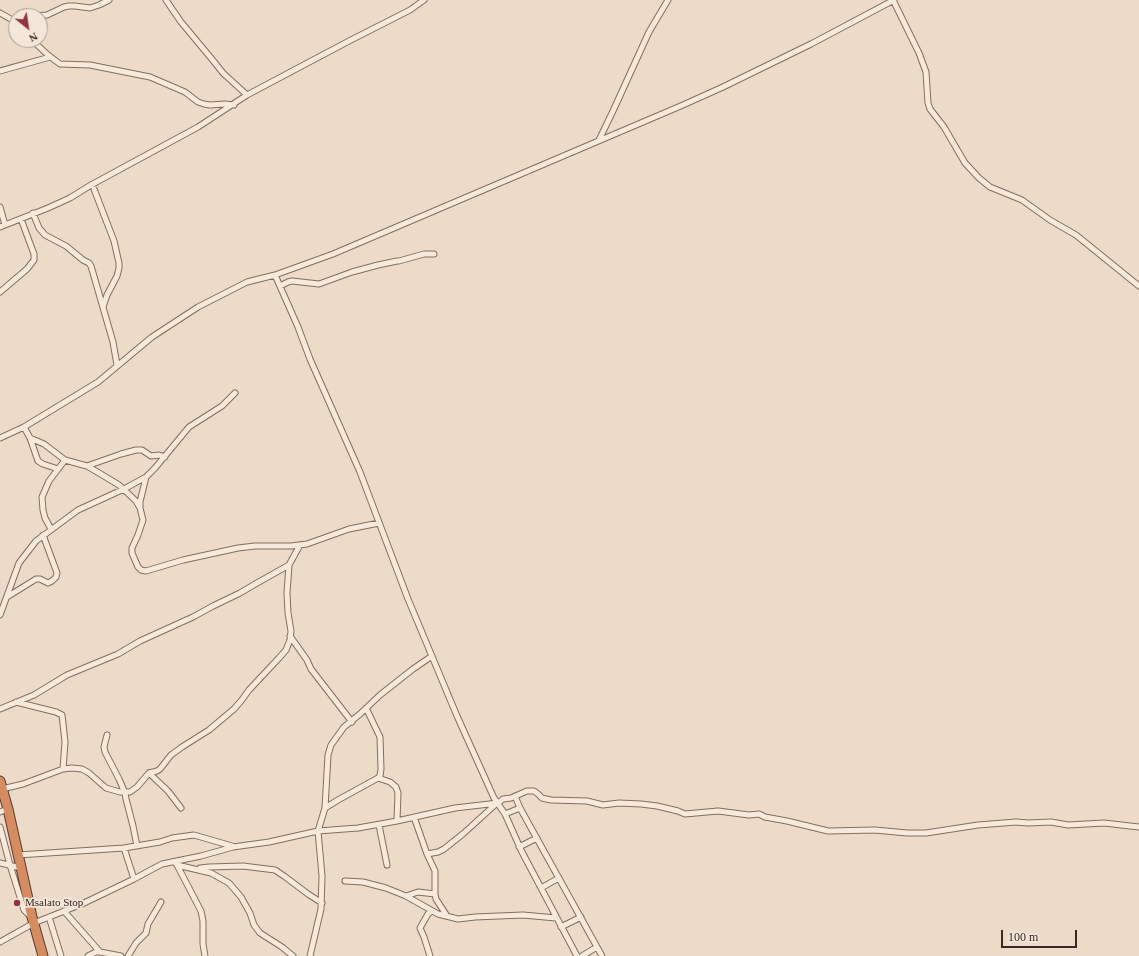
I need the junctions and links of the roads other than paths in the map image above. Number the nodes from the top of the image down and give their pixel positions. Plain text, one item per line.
1 (109, 0) edge
2 (166, 0) edge
3 (424, 0) edge
4 (668, 0) edge
5 (894, 0) edge
6 (48, 15) edge
7 (40, 48) edge
8 (50, 57) junction
9 (0, 71) edge
10 (247, 95) junction
11 (234, 105) junction
12 (599, 140) junction
13 (94, 189) dead end
14 (0, 207) edge
15 (33, 214) junction
16 (21, 219) junction
17 (3, 226) edge
18 (434, 254) dead end
19 (274, 275) junction
20 (280, 286) junction
21 (1139, 286) edge
22 (0, 292) edge
23 (103, 307) junction
24 (117, 365) junction
25 (235, 393) dead end
26 (24, 427) junction
27 (0, 438) edge
28 (30, 438) junction
29 (165, 457) junction
30 (65, 460) junction
31 (87, 466) junction
32 (58, 469) junction
33 (146, 477) junction
34 (124, 489) junction
35 (140, 508) junction
36 (379, 522) junction
37 (51, 529) junction
38 (43, 535) junction
39 (300, 545) junction
40 (289, 565) junction
41 (7, 597) junction
42 (0, 615) edge
43 (290, 636) junction
44 (432, 656) junction
45 (16, 702) junction
46 (366, 708) junction
47 (0, 709) edge
48 (352, 722) junction
49 (107, 735) dead end
50 (63, 769) junction
51 (149, 773) junction
52 (378, 778) junction
53 (1, 785) edge
54 (125, 792) junction
55 (515, 796) junction
56 (498, 803) junction
57 (181, 808) dead end
58 (325, 808) junction
59 (520, 808) junction
60 (4, 811) edge
61 (505, 814) junction
62 (414, 817) junction
63 (397, 821) junction
64 (379, 825) junction
65 (0, 827) edge
66 (1139, 827) edge
67 (318, 831) junction
68 (537, 838) junction
69 (137, 846) junction
70 (519, 846) junction
71 (232, 847) junction
72 (124, 848) junction
73 (427, 854) junction
74 (18, 855) junction
75 (0, 863) edge
76 (176, 863) junction
77 (10, 865) junction
78 (387, 865) dead end
79 (21, 868) junction
80 (196, 869) junction
81 (559, 878) junction
82 (134, 879) junction
83 (345, 881) dead end
84 (541, 888) junction
85 (435, 894) junction
86 (406, 896) junction
87 (161, 902) dead end
88 (322, 903) junction
89 (64, 911) junction
90 (432, 911) junction
91 (447, 916) junction
92 (49, 917) junction
93 (581, 917) junction
94 (556, 918) junction
95 (33, 920) junction
96 (561, 928) junction
97 (0, 942) edge
98 (597, 947) junction
99 (100, 952) junction
100 (44, 956) edge
101 (60, 956) edge
102 (88, 956) edge
103 (121, 956) edge
104 (128, 956) edge
105 (205, 956) edge
106 (293, 956) edge
107 (310, 956) edge
108 (430, 956) edge
109 (577, 956) edge
110 (582, 956) edge
111 (602, 956) edge

1 - 6 street
2 - 10 street
3 - 10 street
4 - 12 street
5 - 12 street
5 - 21 street
7 - 8 street
8 - 9 street
8 - 11 street
10 - 11 street
11 - 15 street
12 - 19 street
13 - 23 street
14 - 17 street
15 - 16 street
15 - 23 street
16 - 17 street
16 - 22 street
18 - 20 street
19 - 20 street
19 - 24 street
20 - 36 street
23 - 24 street
24 - 26 street
25 - 29 street
26 - 27 street
26 - 28 street
28 - 30 street
28 - 32 street
29 - 31 street
29 - 33 street
30 - 31 street
30 - 32 street
31 - 34 street
32 - 37 street
33 - 34 street
33 - 35 street
34 - 35 street
34 - 37 street
35 - 39 street
36 - 39 street
36 - 44 street
37 - 38 street
38 - 41 street
38 - 41 street
39 - 40 street
40 - 43 street
40 - 45 street
41 - 42 street
43 - 48 street
43 - 51 street
44 - 46 street
44 - 56 street
45 - 47 street
45 - 50 street
46 - 48 street
46 - 52 street
48 - 58 street
49 - 54 street
50 - 53 street
50 - 54 street
51 - 54 street
51 - 57 street
52 - 58 street
52 - 63 street
53 - 60 highway
54 - 69 street
55 - 56 street
55 - 59 street
55 - 66 street
56 - 61 street
56 - 62 street
56 - 73 street
58 - 67 street
59 - 61 street
59 - 68 street
60 - 74 highway
61 - 70 street
62 - 63 street
62 - 73 street
63 - 64 street
64 - 67 street
64 - 78 street
65 - 77 street
67 - 71 street
67 - 88 street
68 - 70 street
68 - 81 street
69 - 71 street
69 - 72 street
70 - 84 street
71 - 76 street
72 - 74 street
72 - 82 street
73 - 85 street
74 - 79 highway
75 - 77 street
76 - 80 street
76 - 82 street
76 - 105 street
77 - 79 street
77 - 95 street
79 - 95 highway
80 - 88 street
80 - 106 street
81 - 84 street
81 - 93 street
82 - 89 street
83 - 86 street
84 - 94 street
85 - 86 street
85 - 91 street
86 - 90 street
87 - 104 street
88 - 107 street
89 - 92 street
89 - 99 street
90 - 91 street
90 - 108 street
91 - 94 street
92 - 95 street
92 - 101 street
93 - 96 street
93 - 98 street
94 - 96 street
95 - 97 street
95 - 100 highway
96 - 109 street
98 - 110 street
98 - 111 street
99 - 102 street
99 - 103 street

